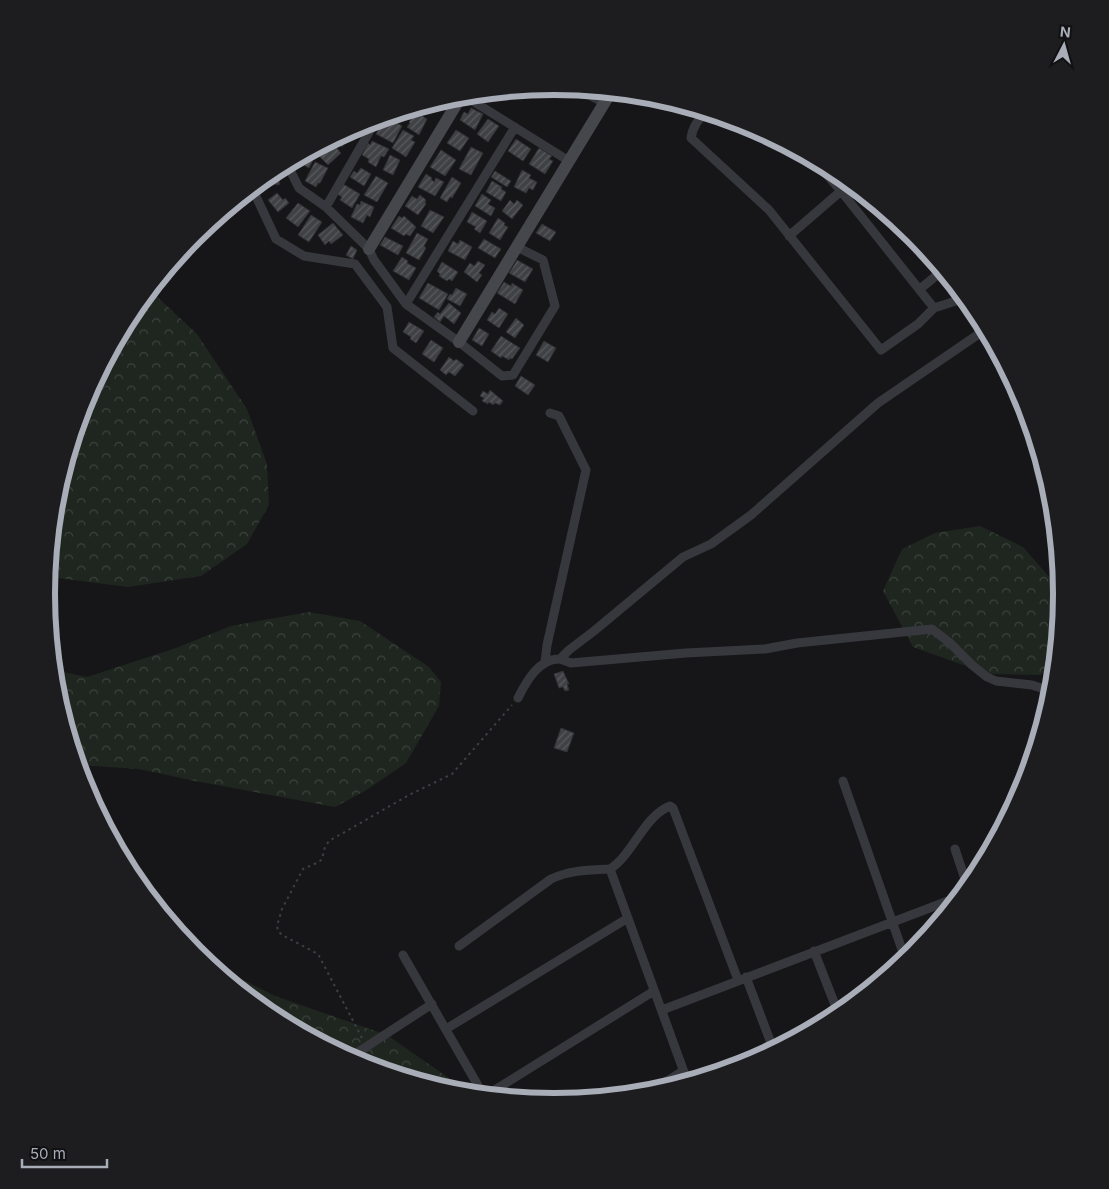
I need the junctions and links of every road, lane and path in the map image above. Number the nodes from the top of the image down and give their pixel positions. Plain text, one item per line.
1 (592, 96) edge
2 (607, 98) edge
3 (473, 102) edge
4 (604, 103) junction
5 (456, 105) edge
6 (701, 118) edge
7 (515, 127) junction
8 (370, 131) edge
9 (569, 161) junction
10 (290, 171) edge
11 (829, 177) edge
12 (844, 187) edge
13 (841, 191) junction
14 (255, 194) edge
15 (326, 207) junction
16 (789, 236) junction
17 (517, 247) junction
18 (369, 250) junction
19 (937, 274) edge
20 (920, 289) junction
21 (958, 300) edge
22 (406, 304) junction
23 (934, 308) junction
24 (980, 333) edge
25 (459, 342) junction
26 (473, 411) dead end
27 (550, 413) dead end
28 (560, 659) junction
29 (545, 662) junction
30 (1044, 690) edge
31 (518, 698) joint
32 (843, 781) dead end
33 (955, 849) dead end
34 (610, 869) junction
35 (965, 879) edge
36 (950, 900) edge
37 (628, 918) junction
38 (892, 921) junction
39 (459, 946) dead end
40 (814, 951) junction
41 (903, 952) edge
42 (403, 955) dead end
43 (742, 978) junction
44 (654, 991) junction
45 (432, 1004) junction
46 (836, 1007) edge
47 (662, 1010) junction
48 (446, 1029) junction
49 (771, 1044) edge
50 (367, 1047) junction
51 (357, 1053) edge
52 (684, 1071) junction
53 (686, 1076) edge
54 (668, 1080) edge
55 (481, 1088) edge
56 (494, 1090) edge

1 - 4 street
2 - 4 street
3 - 7 street
4 - 9 street
5 - 18 street
6 - 16 street
7 - 9 street
7 - 22 street
8 - 15 street
9 - 17 street
10 - 15 street
11 - 13 street
12 - 13 street
13 - 16 street
13 - 20 street
14 - 26 street
15 - 18 street
16 - 23 street
17 - 25 street
17 - 25 street
18 - 22 street
19 - 20 street
20 - 23 street
21 - 23 street
22 - 25 street
24 - 28 street
27 - 29 street
28 - 29 street
28 - 30 street
29 - 31 street
31 - 50 path
32 - 38 street
33 - 35 street
34 - 37 street
34 - 39 street
34 - 43 street
36 - 38 street
37 - 44 street
37 - 48 street
38 - 40 street
38 - 41 street
40 - 43 street
40 - 46 street
42 - 45 street
43 - 47 street
43 - 49 street
44 - 47 street
44 - 56 street
45 - 48 street
45 - 50 street
47 - 52 street
48 - 55 street
50 - 51 street
52 - 53 street
52 - 54 street

